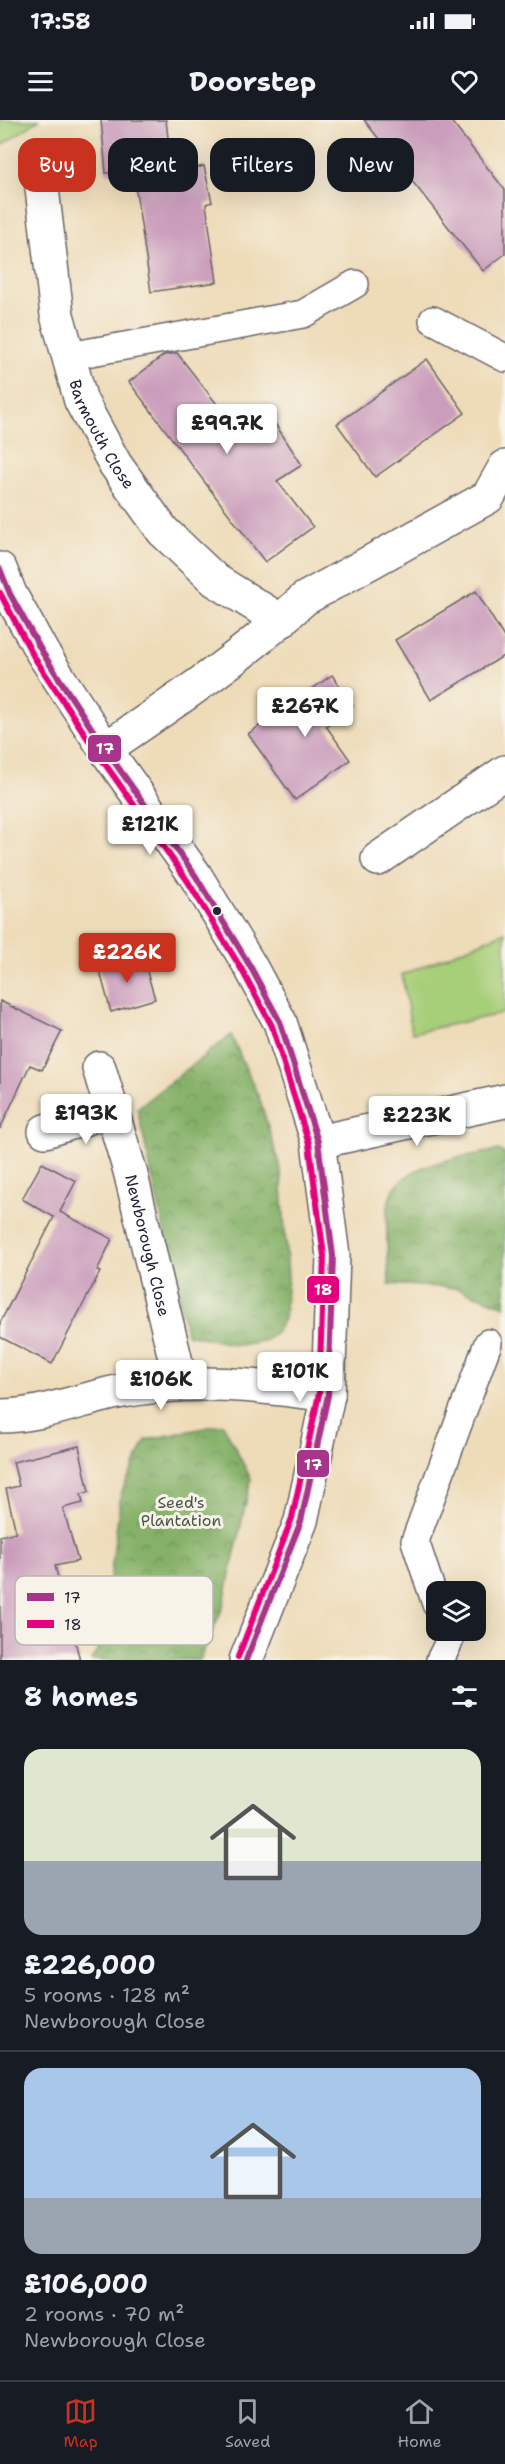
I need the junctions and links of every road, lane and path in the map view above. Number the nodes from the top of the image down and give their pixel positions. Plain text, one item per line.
1 (42, 192) edge
2 (355, 284) dead end
3 (433, 320) dead end
4 (69, 356) junction
5 (505, 358) edge
6 (505, 467) edge
7 (496, 506) edge
8 (0, 569) edge
9 (281, 621) junction
10 (105, 749) junction
11 (505, 772) edge
12 (378, 859) dead end
13 (99, 1068) dead end
14 (505, 1101) edge
15 (112, 1110) junction
16 (45, 1131) dead end
17 (318, 1142) junction
18 (488, 1343) dead end
19 (181, 1383) junction
20 (328, 1395) junction
21 (0, 1416) edge
22 (428, 1581) edge
23 (449, 1641) edge
24 (253, 1658) edge
25 (440, 1660) edge

1 - 4 street, Barmouth Close
2 - 4 lane
3 - 5 lane
4 - 9 street, Barmouth Close
6 - 7 street
7 - 9 street
8 - 10 street
9 - 10 street
10 - 17 street
11 - 12 street
13 - 15 street, Newborough Close
14 - 17 street
15 - 16 street
15 - 19 street, Newborough Close
17 - 20 street
18 - 22 lane
19 - 20 street
19 - 21 street
20 - 24 street
23 - 25 lane

